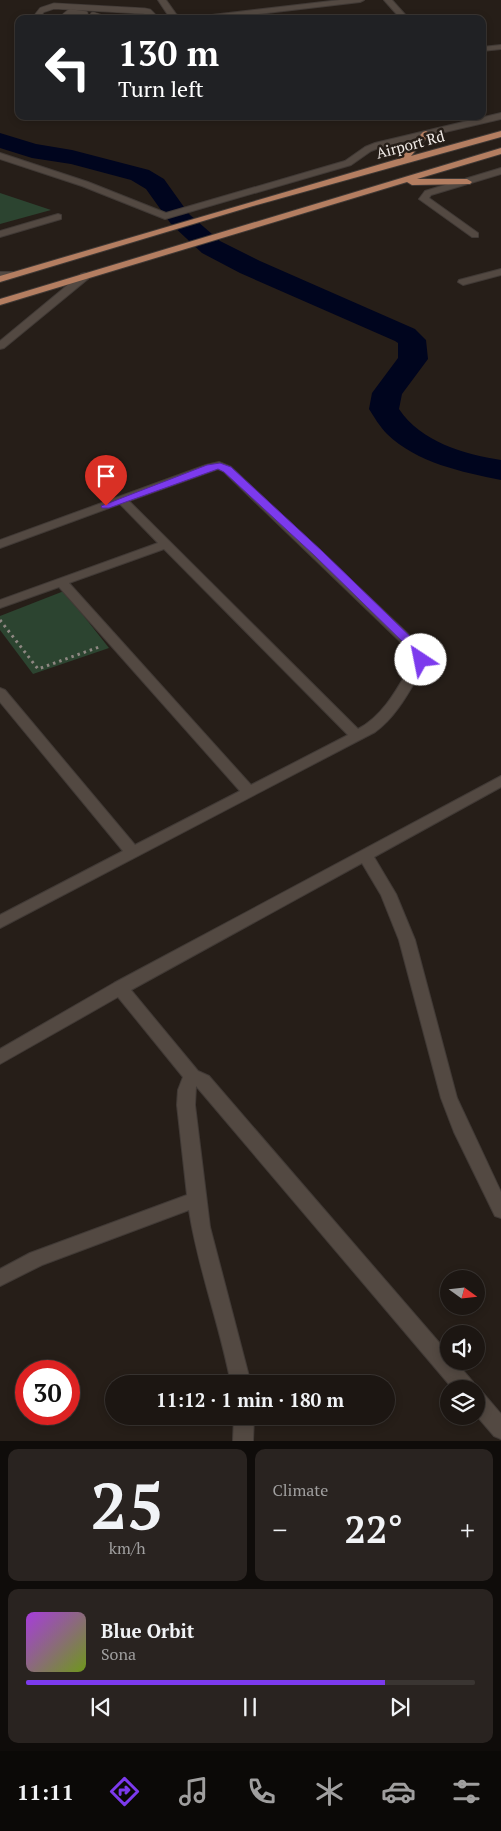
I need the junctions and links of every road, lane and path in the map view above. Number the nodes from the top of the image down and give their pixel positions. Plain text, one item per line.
1 (162, 0) edge
2 (283, 0) edge
3 (360, 0) edge
4 (388, 0) edge
5 (289, 8) junction
6 (38, 15) edge
7 (66, 15) edge
8 (84, 15) edge
9 (152, 15) edge
10 (172, 15) edge
11 (229, 15) edge
12 (401, 15) edge
13 (501, 47) edge
14 (486, 49) edge
15 (501, 116) edge
16 (484, 120) edge
17 (486, 120) edge
18 (426, 134) junction
19 (501, 134) edge
20 (501, 151) edge
21 (0, 156) edge
22 (402, 160) junction
23 (501, 171) edge
24 (396, 182) junction
25 (466, 182) junction
26 (58, 217) dead end
27 (0, 234) edge
28 (475, 235) dead end
29 (501, 272) edge
30 (0, 275) edge
31 (13, 275) junction
32 (85, 276) junction
33 (0, 279) edge
34 (463, 282) dead end
35 (0, 302) edge
36 (0, 346) edge
37 (122, 500) junction
38 (0, 544) edge
39 (166, 544) junction
40 (61, 582) junction
41 (0, 604) edge
42 (0, 620) edge
43 (94, 640) dead end
44 (0, 693) edge
45 (357, 736) junction
46 (501, 780) edge
47 (249, 792) junction
48 (132, 852) junction
49 (365, 855) junction
50 (2, 918) edge
51 (120, 988) junction
52 (0, 1056) edge
53 (192, 1076) junction
54 (195, 1200) junction
55 (501, 1210) edge
56 (0, 1278) edge
57 (239, 1375) edge
58 (458, 1380) edge
59 (485, 1410) edge
60 (244, 1425) edge
61 (501, 1429) edge
62 (243, 1441) edge

1 - 10 street
2 - 5 street
3 - 5 street
4 - 12 street
5 - 11 street
6 - 9 lane
7 - 8 lane
13 - 14 street
15 - 17 street
16 - 18 street
18 - 21 street
18 - 22 main road
19 - 22 main road, Airport Rd
20 - 24 main road
22 - 31 main road, Airport Rd
23 - 25 street
24 - 25 main road
24 - 32 main road
25 - 28 street
26 - 27 street
29 - 34 street
30 - 31 street
31 - 33 main road, Airport Rd
32 - 35 main road
32 - 36 street
37 - 38 street
37 - 39 street
37 - 45 street
39 - 40 street
39 - 45 street
40 - 41 street
40 - 47 street
42 - 43 path
44 - 48 street
45 - 47 street
46 - 49 street
47 - 48 street
48 - 50 street
49 - 51 street
49 - 55 street
51 - 52 street
51 - 53 street
53 - 54 street
53 - 58 street
54 - 56 street
54 - 57 street
59 - 61 street
60 - 62 street

